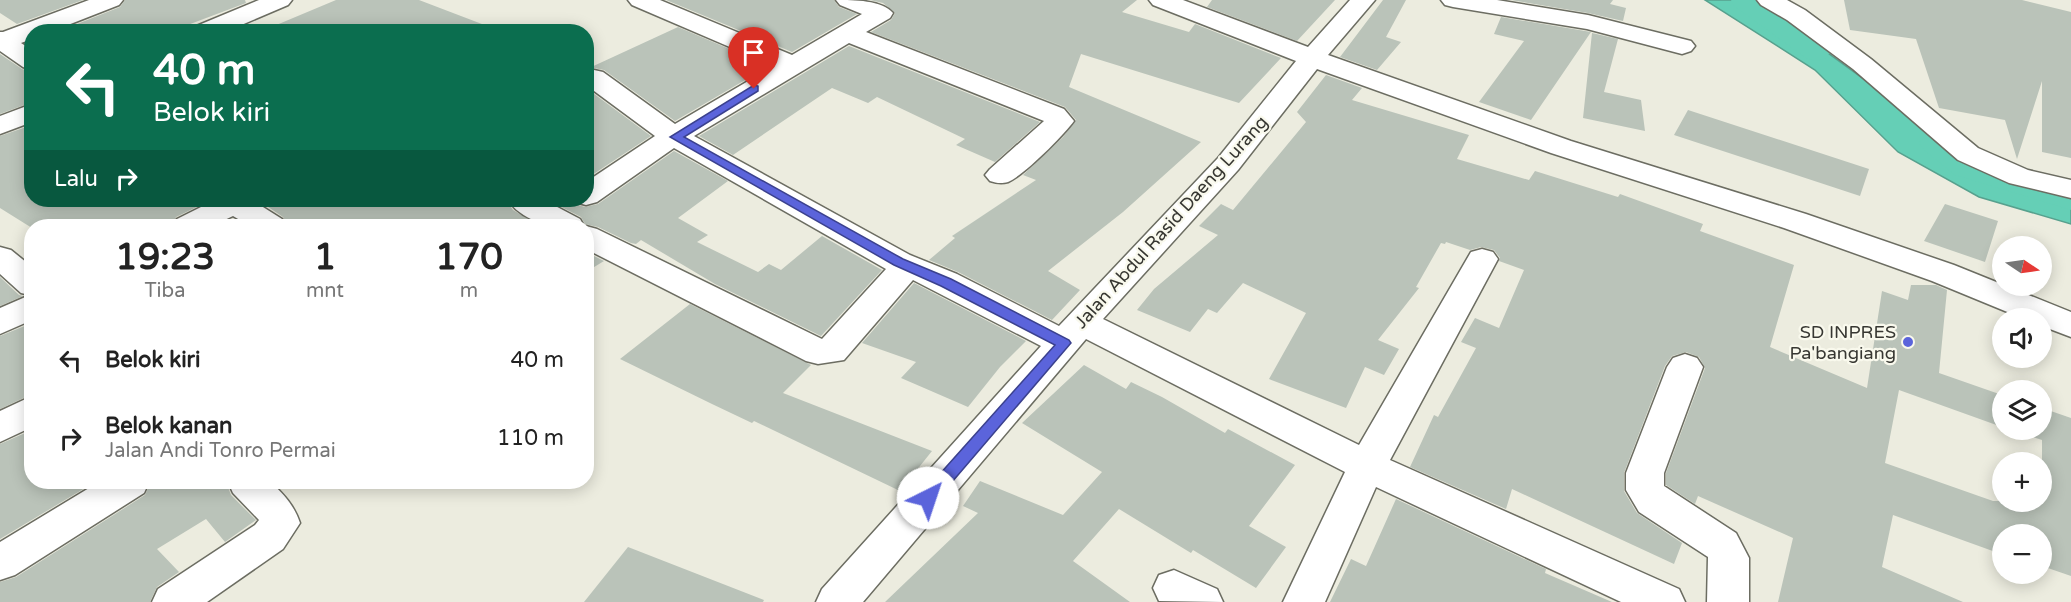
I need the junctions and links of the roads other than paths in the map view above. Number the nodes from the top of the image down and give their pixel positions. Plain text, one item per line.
1 (111, 0) edge
2 (280, 0) edge
3 (304, 0) edge
4 (640, 0) edge
5 (848, 0) edge
6 (1363, 0) edge
7 (1453, 0) edge
8 (1769, 0) edge
9 (1177, 3) edge
10 (46, 24) edge
11 (222, 24) edge
12 (247, 24) edge
13 (24, 32) edge
14 (847, 33) junction
15 (2, 40) edge
16 (1682, 46) dead end
17 (24, 56) edge
18 (1312, 58) junction
19 (793, 65) junction
20 (594, 78) dead end
21 (24, 104) edge
22 (0, 114) edge
23 (24, 116) edge
24 (0, 126) edge
25 (675, 137) junction
26 (1000, 175) dead end
27 (2071, 189) edge
28 (594, 190) edge
29 (224, 207) edge
30 (244, 207) edge
31 (532, 207) edge
32 (574, 207) edge
33 (201, 219) edge
34 (261, 219) edge
35 (548, 219) edge
36 (561, 219) edge
37 (594, 240) edge
38 (0, 257) edge
39 (1482, 259) dead end
40 (899, 262) junction
41 (24, 278) edge
42 (24, 310) edge
43 (0, 322) edge
44 (2071, 325) edge
45 (1073, 333) junction
46 (1685, 367) dead end
47 (24, 414) edge
48 (0, 428) edge
49 (1367, 466) junction
50 (119, 489) edge
51 (254, 489) edge
52 (0, 563) edge
53 (173, 602) edge
54 (837, 602) edge
55 (1304, 602) edge
56 (1664, 602) edge
57 (1728, 602) edge

1 - 10 street
2 - 11 street
3 - 12 street
4 - 19 street
5 - 14 street
6 - 18 street, Jalan Abdul Rasid Daeng Lurang
7 - 16 street
8 - 27 street
9 - 18 street
13 - 15 street
14 - 19 street
14 - 26 street
15 - 17 street
18 - 44 street
18 - 45 street, Jalan Abdul Rasid Daeng Lurang
19 - 25 street
20 - 25 street
21 - 22 street
23 - 24 street
25 - 28 street
25 - 40 street
29 - 33 street
30 - 34 street
31 - 35 street
32 - 36 street
37 - 40 street
38 - 41 street
39 - 49 street
40 - 45 street
42 - 43 street
45 - 49 street
45 - 54 street, Jalan Abdul Rasid Daeng Lurang
46 - 57 street
47 - 48 street
49 - 55 street
49 - 56 street
50 - 52 street
51 - 53 street

